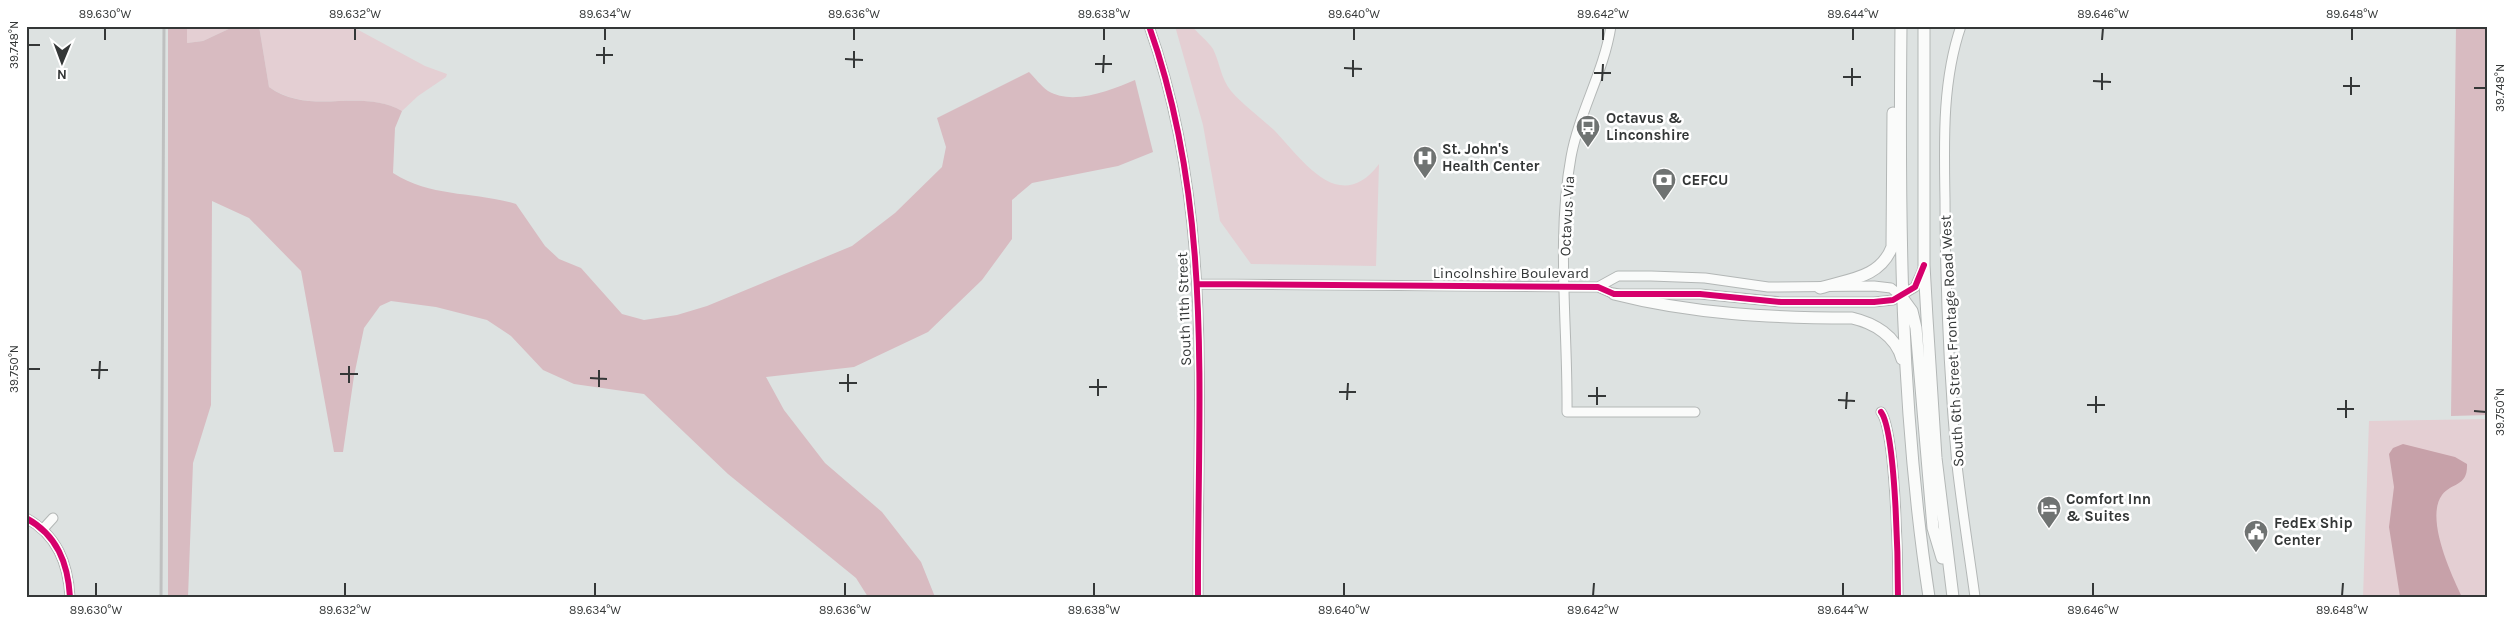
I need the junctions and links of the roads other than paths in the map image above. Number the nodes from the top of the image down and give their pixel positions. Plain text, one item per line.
1 (1149, 26) edge
2 (1611, 26) edge
3 (1901, 26) edge
4 (1961, 26) edge
5 (1924, 28) edge
6 (1901, 49) junction
7 (1924, 265) junction
8 (1198, 284) junction
9 (1564, 286) junction
10 (1598, 287) junction
11 (1820, 288) junction
12 (1614, 294) junction
13 (1901, 296) junction
14 (1905, 374) junction
15 (1695, 412) dead end
16 (1881, 412) dead end
17 (26, 518) edge
18 (53, 518) dead end
19 (43, 529) junction
20 (1953, 593) edge
21 (70, 597) edge
22 (1198, 597) edge
23 (1898, 597) edge
24 (1929, 597) edge
25 (1975, 597) edge

1 - 8 street, South 11th Street
2 - 9 street, Octavus Via
3 - 6 main road
4 - 25 street, South 6th Street Frontage Road West
5 - 7 main road
6 - 11 main road
6 - 13 main road
7 - 13 street
7 - 20 main road
8 - 9 street, Lincolnshire Boulevard
8 - 22 street, South 11th Street
9 - 10 street, Lincolnshire Boulevard
9 - 15 street, Octavus Via
10 - 11 street, Lincolnshire Boulevard
10 - 12 street, Lincolnshire Boulevard
11 - 13 street, Lincolnshire Boulevard
12 - 13 street, Lincolnshire Boulevard
12 - 14 main road
13 - 14 main road
13 - 20 main road
14 - 24 main road
16 - 23 street
17 - 19 street
18 - 19 street
19 - 21 street

